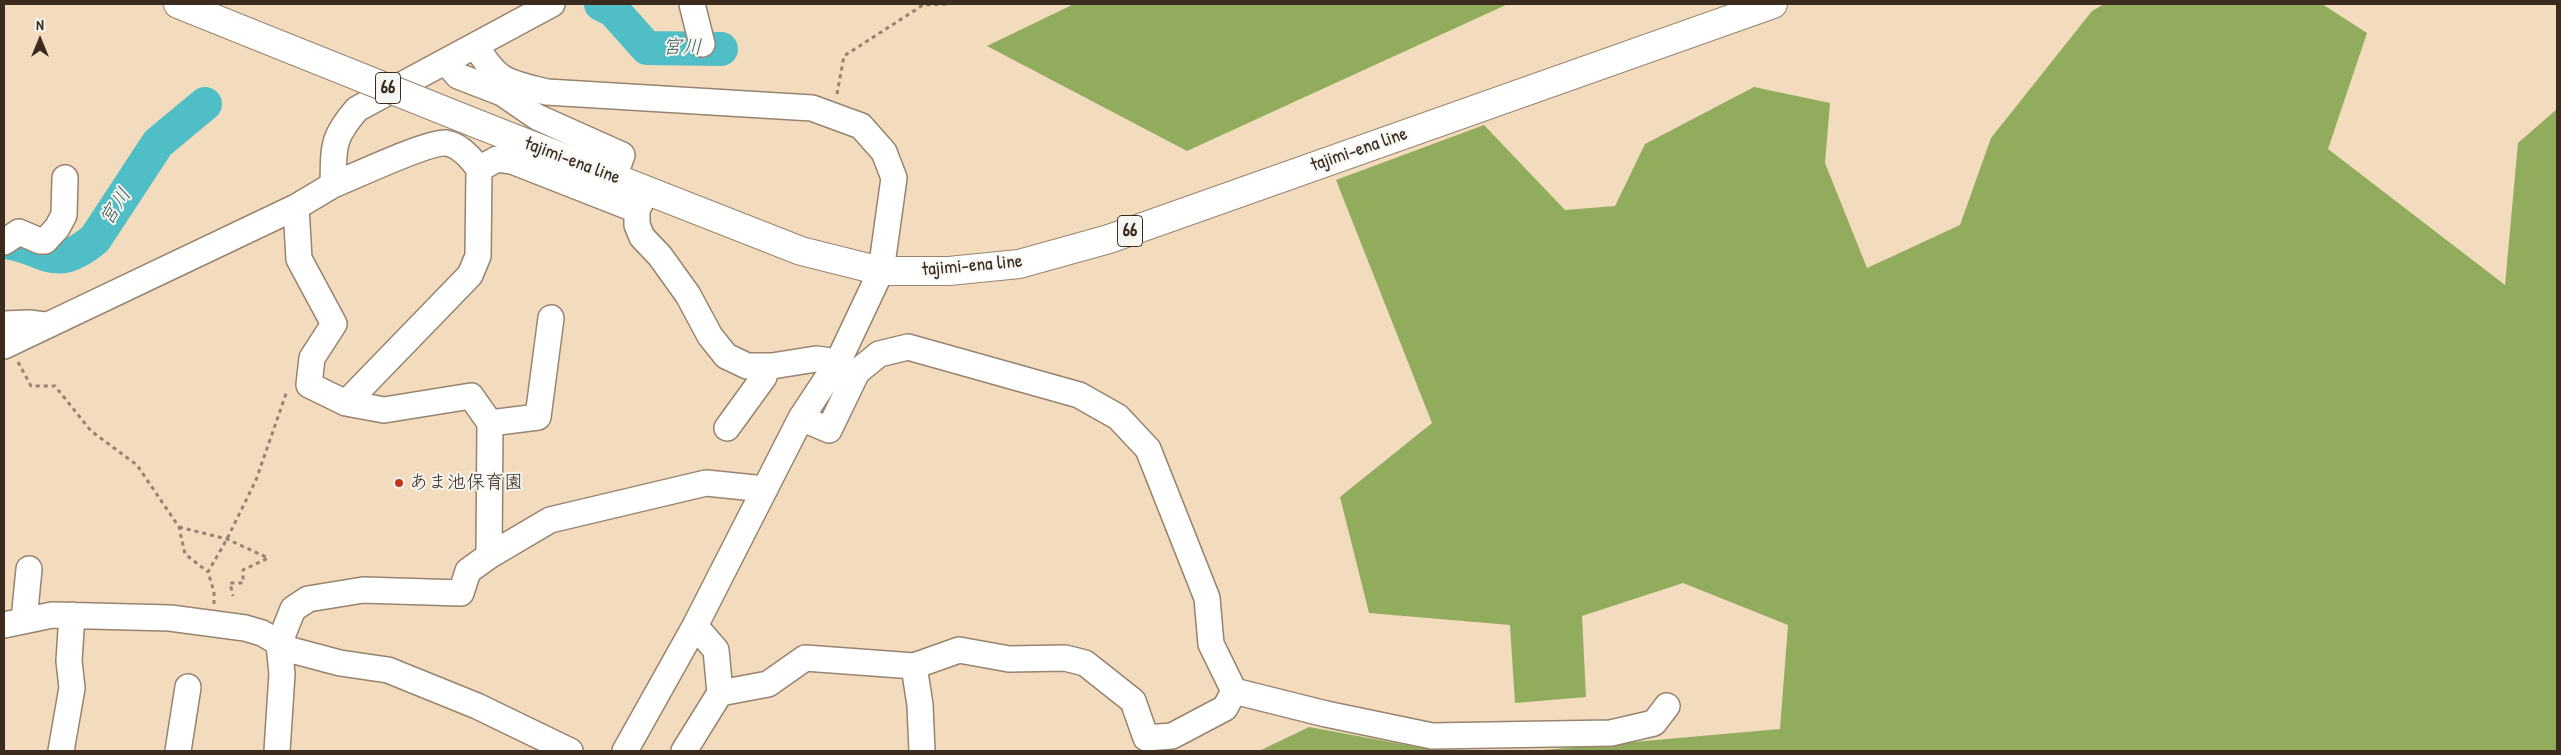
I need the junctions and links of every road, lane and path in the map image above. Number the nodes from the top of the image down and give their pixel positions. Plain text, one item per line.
1 (178, 4) edge
2 (552, 4) edge
3 (692, 4) edge
4 (947, 4) edge
5 (1773, 4) edge
6 (210, 10) edge
7 (702, 44) dead end
8 (476, 46) junction
9 (446, 62) junction
10 (833, 114) junction
11 (479, 169) junction
12 (65, 178) dead end
13 (614, 178) junction
14 (333, 185) junction
15 (642, 200) junction
16 (296, 207) junction
17 (6, 240) edge
18 (881, 271) junction
19 (551, 318) dead end
20 (5, 338) edge
21 (838, 362) junction
22 (766, 366) junction
23 (310, 385) junction
24 (346, 403) junction
25 (801, 418) junction
26 (490, 423) junction
27 (727, 428) dead end
28 (765, 489) junction
29 (179, 527) junction
30 (228, 539) junction
31 (489, 556) junction
32 (29, 569) dead end
33 (208, 572) junction
34 (233, 596) dead end
35 (72, 615) junction
36 (15, 622) edge
37 (215, 626) junction
38 (695, 626) junction
39 (279, 644) junction
40 (914, 666) junction
41 (188, 687) dead end
42 (1234, 691) junction
43 (720, 693) junction
44 (1667, 706) dead end
45 (61, 751) edge
46 (178, 751) edge
47 (277, 751) edge
48 (570, 751) edge
49 (625, 751) edge
50 (684, 751) edge
51 (922, 751) edge

1 - 6 main road, tajimi-ena line / 66
2 - 8 street
3 - 7 street
4 - 10 path
5 - 18 main road, tajimi-ena line / 66
6 - 13 main road, tajimi-ena line / 66, bridge
8 - 9 street
8 - 10 street
9 - 13 street
9 - 14 street
10 - 18 street
11 - 14 street
11 - 15 street
11 - 24 street
12 - 17 street
13 - 15 main road, tajimi-ena line / 66
14 - 16 street
15 - 18 main road, tajimi-ena line / 66
15 - 22 street
16 - 20 street
16 - 23 street
18 - 21 street
19 - 26 street
20 - 29 path
21 - 22 street
21 - 25 street
22 - 27 street
23 - 24 street
23 - 30 path
24 - 26 street
25 - 28 street
25 - 42 street
26 - 31 street
28 - 31 street
28 - 38 street
29 - 30 path
29 - 33 path
30 - 33 path
30 - 34 path
31 - 39 street
32 - 36 street
33 - 37 path
35 - 36 street
35 - 37 street
35 - 45 street
37 - 39 street
38 - 43 street
38 - 49 street
39 - 47 street
39 - 48 street
40 - 42 street
40 - 43 street
40 - 51 street
41 - 46 street
42 - 44 street
43 - 50 street

